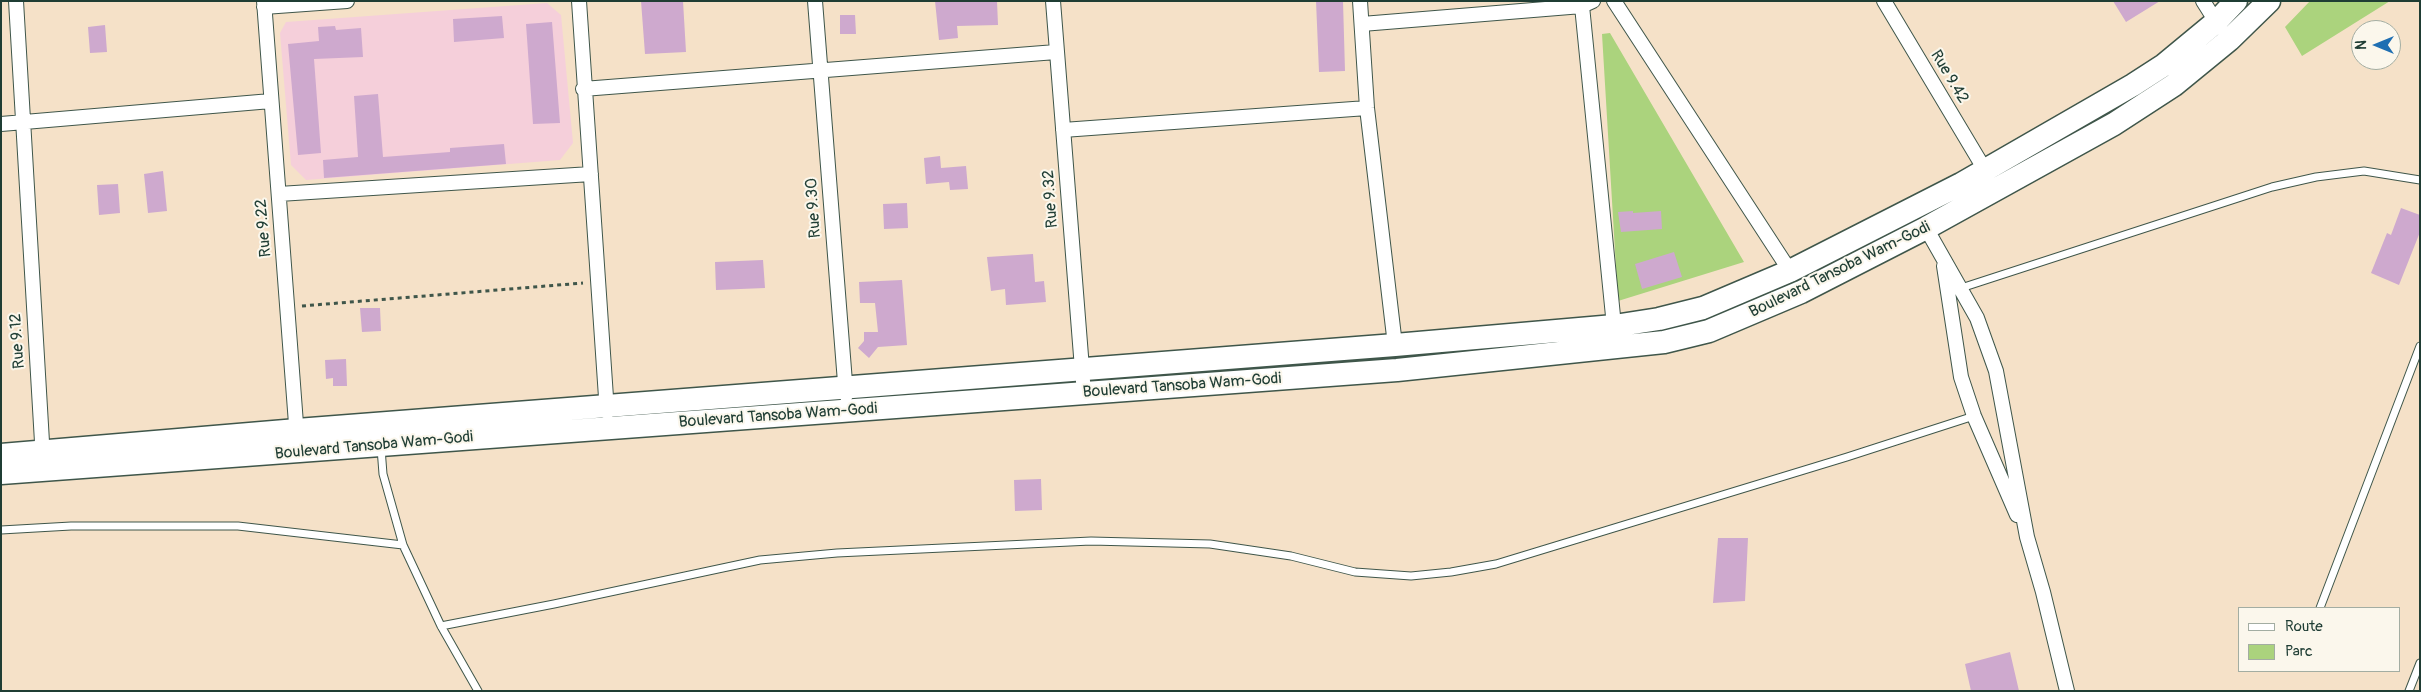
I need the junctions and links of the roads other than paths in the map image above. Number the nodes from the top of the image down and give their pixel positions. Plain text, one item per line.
1 (16, 1) edge
2 (347, 1) edge
3 (579, 1) edge
4 (816, 1) edge
5 (1053, 1) edge
6 (1360, 1) edge
7 (1614, 1) edge
8 (1884, 1) edge
9 (2203, 1) edge
10 (2236, 1) edge
11 (2269, 1) edge
12 (264, 4) edge
13 (1588, 4) edge
14 (2216, 22) junction
15 (1362, 24) junction
16 (2229, 40) junction
17 (1056, 52) junction
18 (820, 71) junction
19 (583, 89) junction
20 (271, 101) junction
21 (1367, 108) junction
22 (22, 122) junction
23 (1, 124) edge
24 (1063, 130) junction
25 (1985, 170) junction
26 (591, 174) junction
27 (2420, 180) edge
28 (279, 194) junction
29 (1926, 228) junction
30 (1790, 271) junction
31 (1955, 290) junction
32 (1614, 326) junction
33 (1395, 345) junction
34 (2420, 346) edge
35 (1082, 370) junction
36 (1084, 394) junction
37 (846, 400) junction
38 (1974, 416) junction
39 (607, 418) junction
40 (297, 430) junction
41 (380, 444) junction
42 (297, 452) junction
43 (1, 455) edge
44 (43, 460) junction
45 (1, 473) edge
46 (1, 530) edge
47 (2027, 538) junction
48 (403, 545) junction
49 (2320, 607) edge
50 (441, 626) junction
51 (2420, 663) edge
52 (478, 691) edge
53 (2067, 691) edge
54 (2409, 691) edge

1 - 22 street, Rue 9.12
2 - 12 street
3 - 19 street
4 - 18 street, Rue 9.30
5 - 17 street, Rue 9.32
6 - 15 street
7 - 30 street
8 - 25 street, Rue 9.42
9 - 14 street
10 - 14 main road, Boulevard Tansoba Wam-Godi
11 - 16 main road, Boulevard Tansoba Wam-Godi
12 - 20 street, Rue 9.22
13 - 15 street
13 - 32 street
14 - 16 street
14 - 25 main road, Boulevard Tansoba Wam-Godi
15 - 21 street
16 - 29 main road, Boulevard Tansoba Wam-Godi
17 - 18 street
17 - 24 street, Rue 9.32
18 - 19 street
18 - 37 street, Rue 9.30
19 - 26 street
20 - 22 street
20 - 28 street, Rue 9.22
21 - 24 street
21 - 33 street
22 - 23 street
22 - 44 street, Rue 9.12
24 - 35 street, Rue 9.32
25 - 30 main road, Boulevard Tansoba Wam-Godi
26 - 28 street
26 - 39 street
27 - 31 lane
28 - 40 street, Rue 9.22
29 - 31 street
29 - 36 main road, Boulevard Tansoba Wam-Godi
30 - 32 main road, Boulevard Tansoba Wam-Godi
31 - 38 street
31 - 47 street
32 - 33 main road, Boulevard Tansoba Wam-Godi
33 - 35 main road, Boulevard Tansoba Wam-Godi
34 - 49 lane
35 - 36 street, Rue 9.32
35 - 37 main road, Boulevard Tansoba Wam-Godi
36 - 37 main road, Boulevard Tansoba Wam-Godi
37 - 39 main road, Boulevard Tansoba Wam-Godi
38 - 47 street
38 - 50 lane
39 - 40 main road, Boulevard Tansoba Wam-Godi
39 - 41 main road, Boulevard Tansoba Wam-Godi
40 - 42 street, Rue 9.22
40 - 44 main road, Boulevard Tansoba Wam-Godi
41 - 42 main road, Boulevard Tansoba Wam-Godi
41 - 48 lane
42 - 44 main road, Boulevard Tansoba Wam-Godi
43 - 44 main road, Boulevard Tansoba Wam-Godi
44 - 45 main road, Boulevard Tansoba Wam-Godi
46 - 48 lane
47 - 53 street
48 - 50 lane
50 - 52 lane
51 - 54 lane

